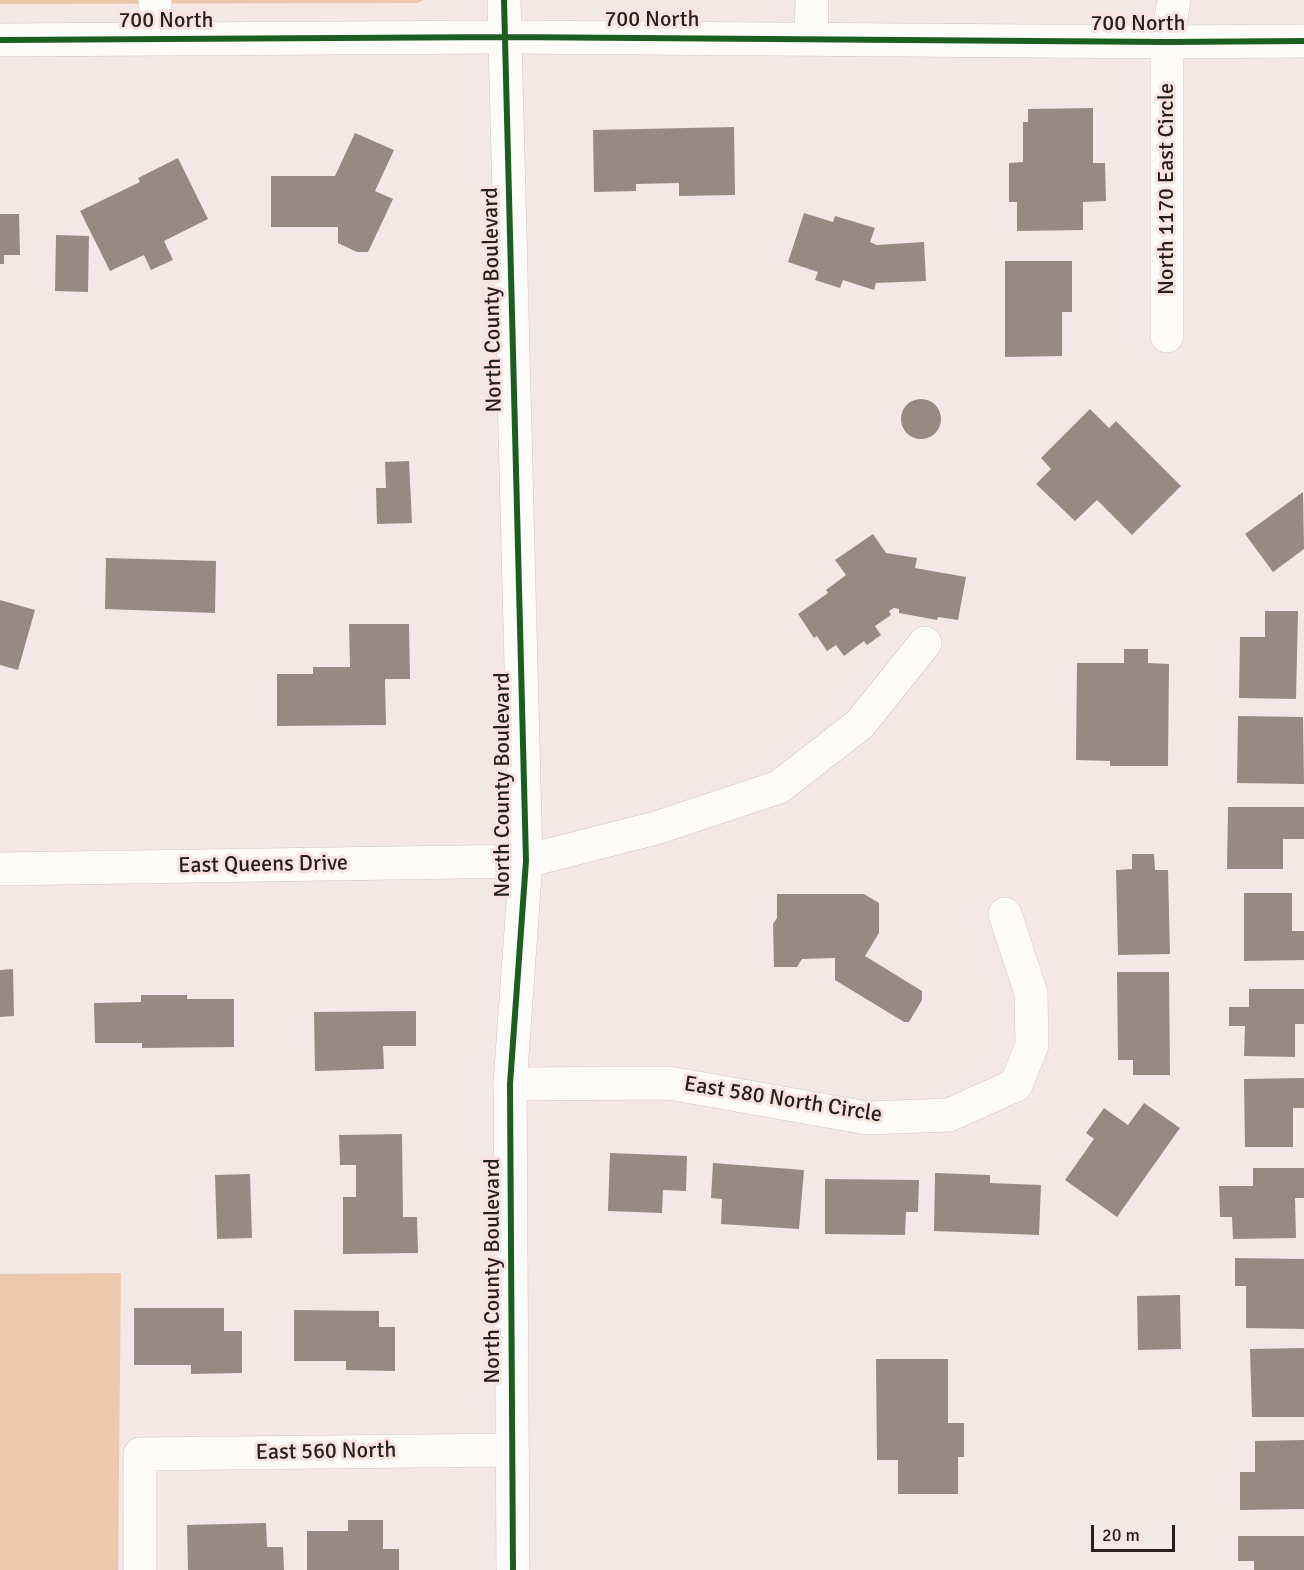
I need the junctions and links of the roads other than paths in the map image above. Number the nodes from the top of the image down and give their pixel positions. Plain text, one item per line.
1 (155, 0) edge
2 (504, 0) edge
3 (812, 0) edge
4 (1174, 0) edge
5 (505, 37) junction
6 (155, 39) junction
7 (811, 39) junction
8 (0, 40) edge
9 (1304, 41) edge
10 (1167, 42) junction
11 (1167, 336) dead end
12 (925, 643) dead end
13 (526, 861) junction
14 (0, 869) edge
15 (1005, 914) dead end
16 (510, 1084) junction
17 (512, 1450) junction
18 (140, 1570) edge
19 (513, 1570) edge

1 - 6 street
2 - 5 street, North County Boulevard
3 - 7 street
4 - 10 street, North 1170 East Circle
5 - 6 street, 700 North
5 - 7 street, 700 North
5 - 13 street, North County Boulevard
6 - 8 street, 700 North
7 - 10 street, 700 North
9 - 10 street, 700 North
10 - 11 street, North 1170 East Circle
12 - 13 street, East Queens Drive
13 - 14 street, East Queens Drive
13 - 16 street, North County Boulevard
15 - 16 street, East 580 North Circle
16 - 17 street, North County Boulevard
17 - 18 street, East 560 North
17 - 19 street, North County Boulevard

